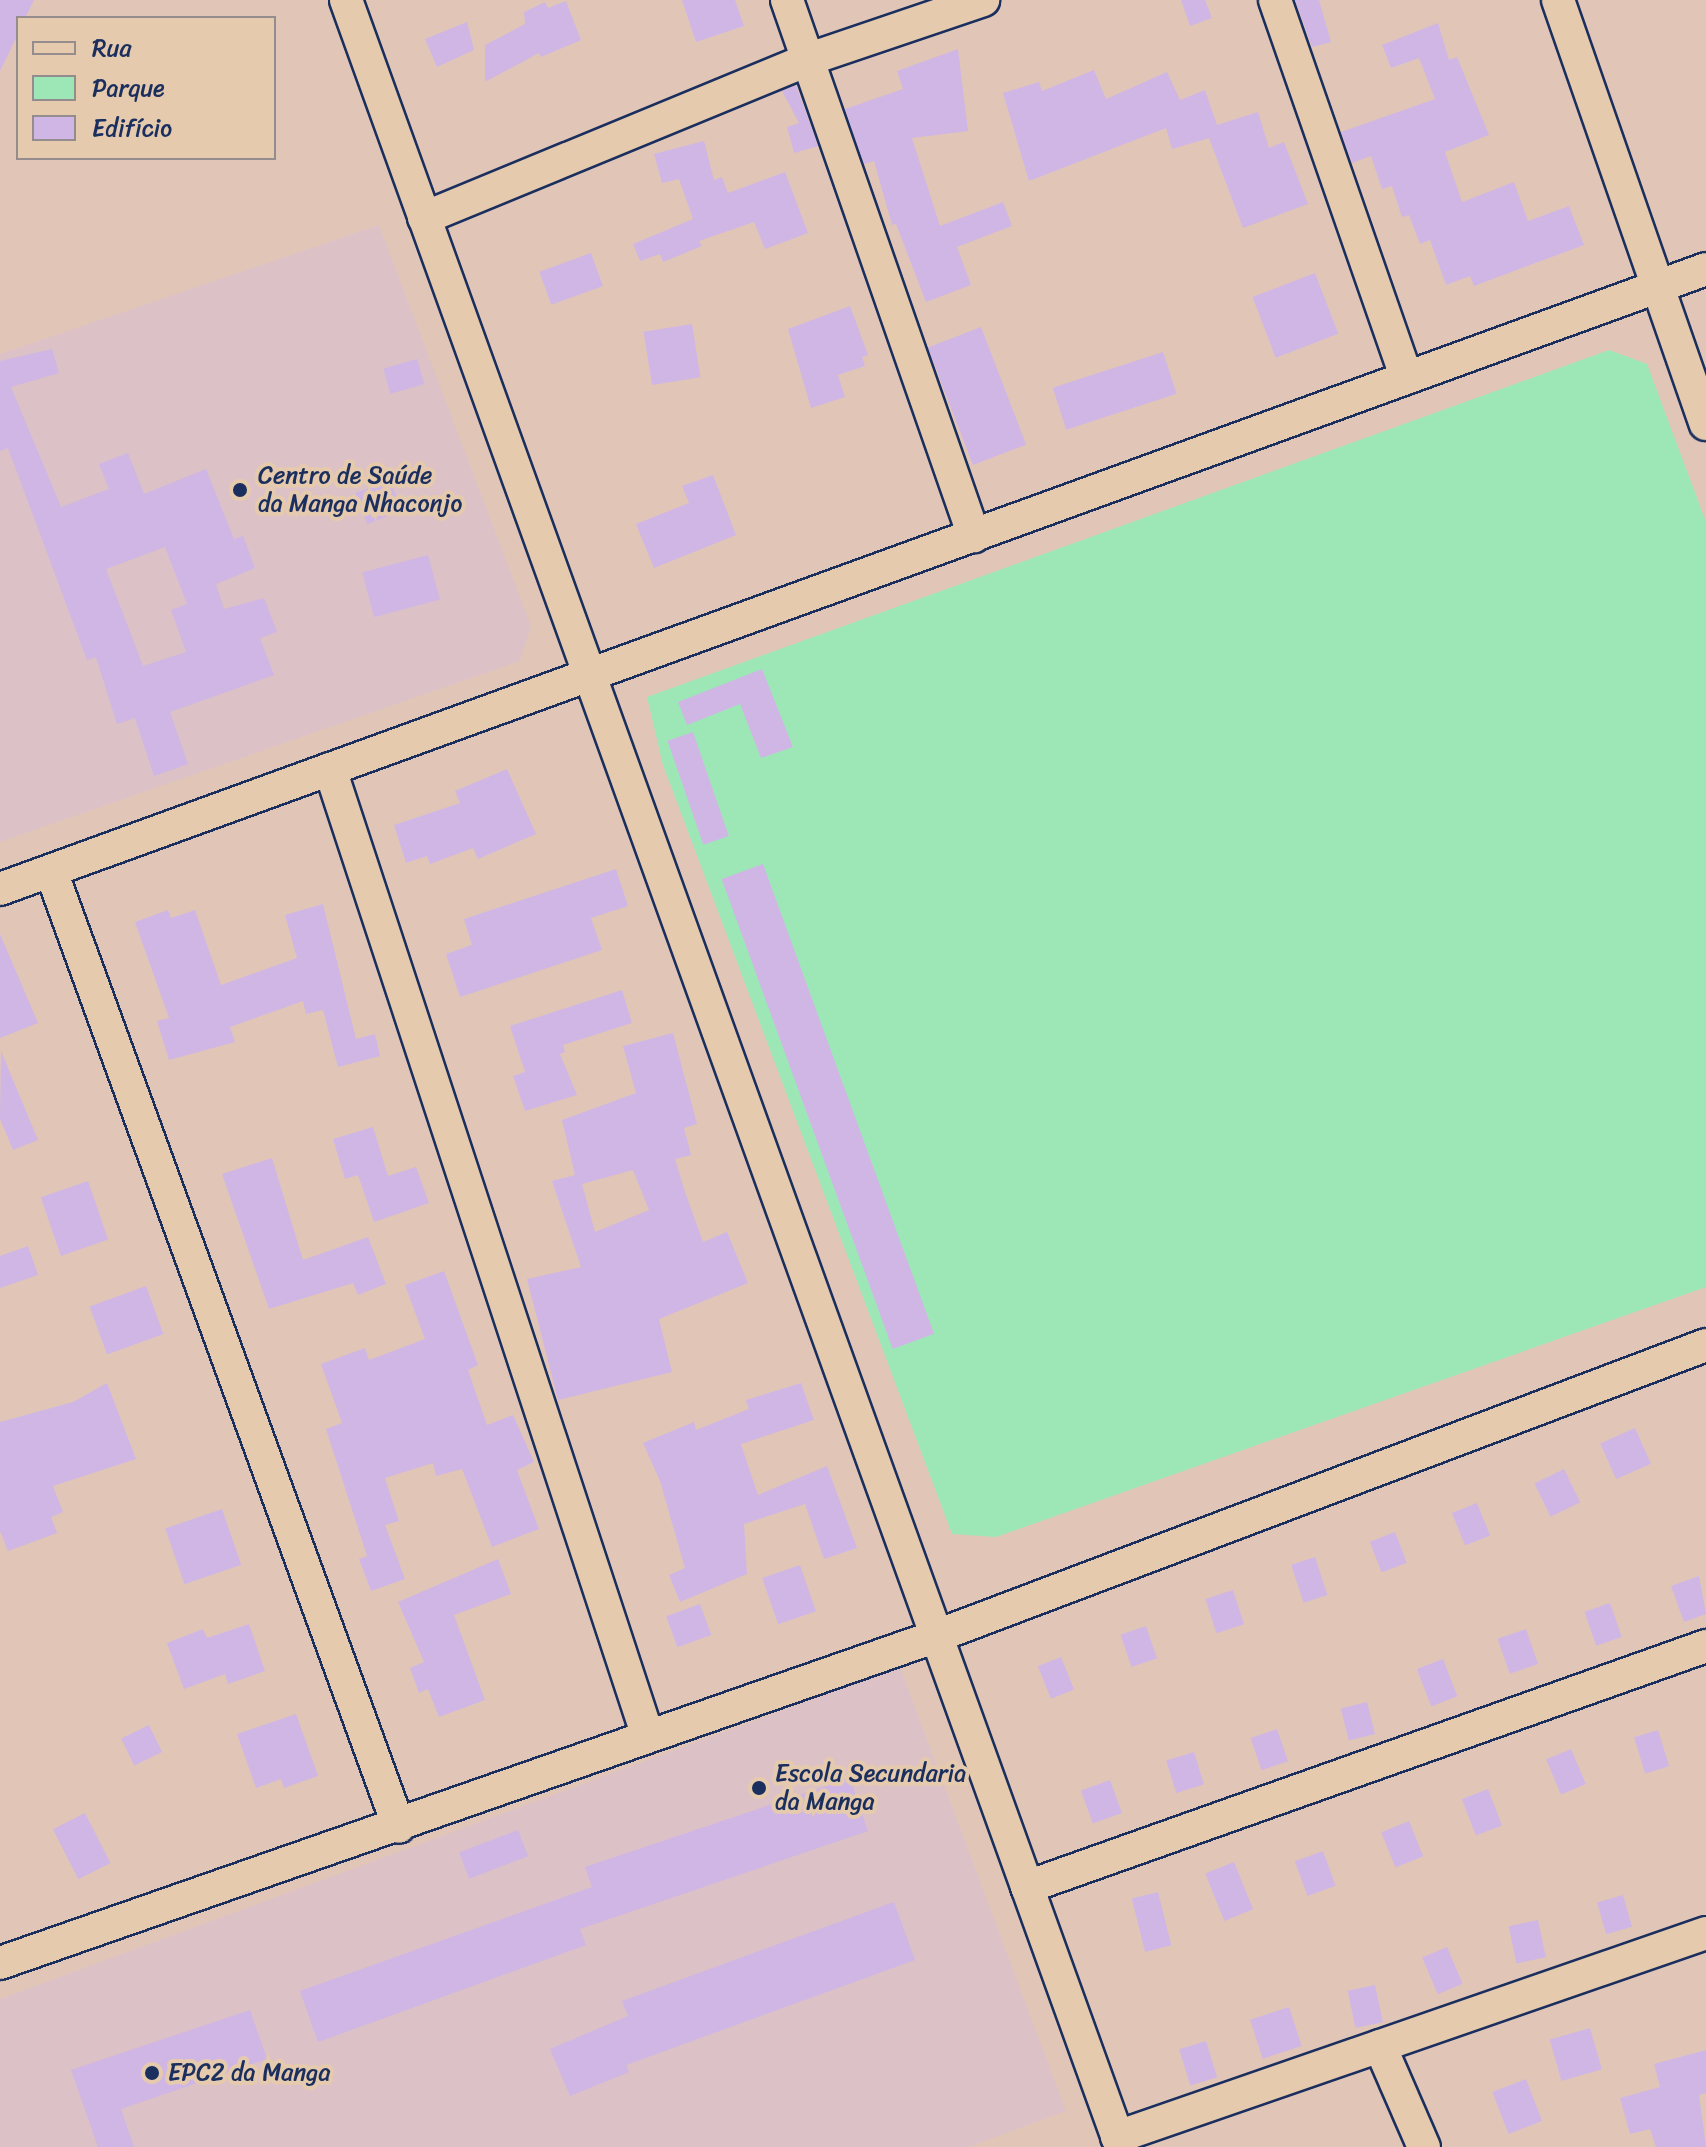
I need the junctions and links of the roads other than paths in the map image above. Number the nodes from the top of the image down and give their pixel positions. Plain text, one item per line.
1 (346, 0) edge
2 (787, 0) edge
3 (983, 0) edge
4 (1275, 0) edge
5 (1558, 0) edge
6 (809, 59) junction
7 (424, 218) junction
8 (1706, 269) edge
9 (1655, 288) junction
10 (1407, 378) junction
11 (1706, 424) edge
12 (974, 536) junction
13 (590, 675) junction
14 (330, 769) junction
15 (51, 871) junction
16 (0, 889) edge
17 (1706, 1345) edge
18 (934, 1637) junction
19 (1706, 1646) edge
20 (647, 1734) junction
21 (399, 1827) junction
22 (1027, 1887) junction
23 (1706, 1933) edge
24 (0, 1963) edge
25 (1380, 2046) junction
26 (1119, 2142) edge
27 (1424, 2147) edge

1 - 7 street
2 - 6 street
3 - 6 street
4 - 10 street
5 - 9 street
6 - 7 street
6 - 12 street
7 - 13 street
8 - 9 street
9 - 10 street
9 - 11 street
10 - 12 street
12 - 13 street
13 - 14 street
13 - 18 street
14 - 15 street
14 - 20 street
15 - 16 street
15 - 21 street
17 - 18 street
18 - 20 street
18 - 22 street
19 - 22 street
20 - 21 street
21 - 24 street
22 - 26 street
23 - 25 street
25 - 26 street
25 - 27 street

